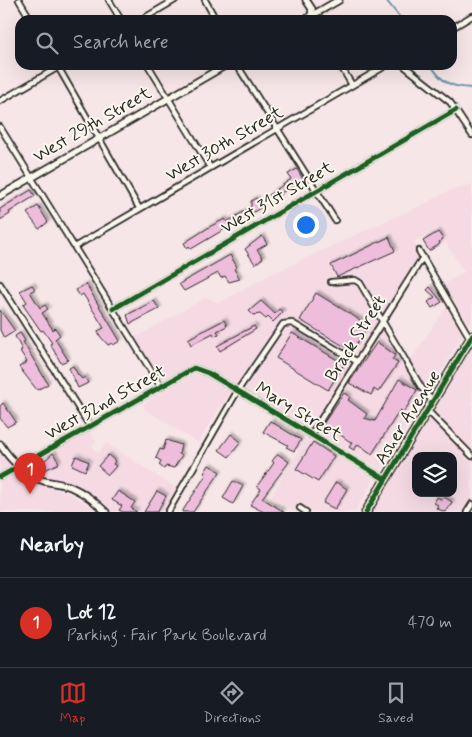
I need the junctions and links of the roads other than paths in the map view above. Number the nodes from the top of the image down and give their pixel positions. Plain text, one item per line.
1 (20, 0) edge
2 (109, 0) edge
3 (175, 0) edge
4 (205, 0) edge
5 (306, 0) edge
6 (339, 0) edge
7 (28, 15) edge
8 (118, 15) edge
9 (150, 15) edge
10 (213, 15) edge
11 (312, 15) edge
12 (316, 15) edge
13 (472, 16) edge
14 (457, 25) edge
15 (52, 70) edge
16 (61, 70) edge
17 (151, 70) edge
18 (217, 70) edge
19 (240, 70) edge
20 (343, 70) edge
21 (378, 70) edge
22 (410, 70) edge
23 (352, 85) junction
24 (167, 99) junction
25 (0, 100) edge
26 (456, 110) junction
27 (0, 126) edge
28 (277, 128) junction
29 (472, 135) edge
30 (97, 139) junction
31 (210, 167) junction
32 (31, 176) junction
33 (317, 190) junction
34 (0, 196) edge
35 (139, 208) junction
36 (335, 220) dead end
37 (76, 246) junction
38 (419, 251) dead end
39 (423, 257) junction
40 (330, 282) dead end
41 (0, 284) edge
42 (113, 309) junction
43 (382, 319) junction
44 (471, 337) edge
45 (356, 361) junction
46 (198, 369) joint
47 (160, 387) junction
48 (238, 390) junction
49 (432, 401) junction
50 (427, 410) junction
51 (89, 426) junction
52 (311, 436) junction
53 (0, 444) edge
54 (472, 456) edge
55 (18, 466) junction
56 (0, 476) edge
57 (385, 479) junction
58 (472, 504) edge
59 (300, 508) dead end
60 (106, 512) edge
61 (168, 512) edge
62 (306, 512) edge
63 (366, 512) edge
64 (467, 512) edge

1 - 7 street
2 - 8 street
3 - 9 street
4 - 10 street
5 - 11 street
6 - 12 street
13 - 14 street
15 - 25 street
16 - 30 street
17 - 24 street
18 - 24 street, West 29th Street
19 - 28 street
20 - 23 street
21 - 23 street, West 30th Street
22 - 26 street
23 - 28 street, West 30th Street
24 - 30 street, West 29th Street
24 - 31 street
26 - 29 street
26 - 33 street, West 31st Street
27 - 32 street
28 - 31 street, West 30th Street
28 - 33 street
30 - 32 street, West 29th Street
30 - 35 street
31 - 35 street, West 30th Street
32 - 34 street, West 29th Street
32 - 37 street
33 - 36 street
33 - 42 street, West 31st Street
35 - 37 street, West 30th Street
37 - 42 street
38 - 39 street
39 - 43 street, Brack Street
39 - 44 street
40 - 43 street
41 - 51 street
42 - 47 street
43 - 45 street, Brack Street
43 - 49 street
44 - 49 main road, Asher Avenue
45 - 48 street
45 - 52 street, Brack Street
46 - 47 street, West 32nd Street
46 - 48 street, Mary Street
47 - 51 street, West 32nd Street
48 - 52 street, Mary Street
48 - 61 street
49 - 50 main road, Asher Avenue
50 - 54 street
50 - 57 main road, Asher Avenue
51 - 55 street, West 32nd Street
52 - 57 street, Mary Street
53 - 55 street
55 - 56 street, West 32nd Street
55 - 60 street
57 - 63 main road, Asher Avenue
58 - 64 street
59 - 62 street

